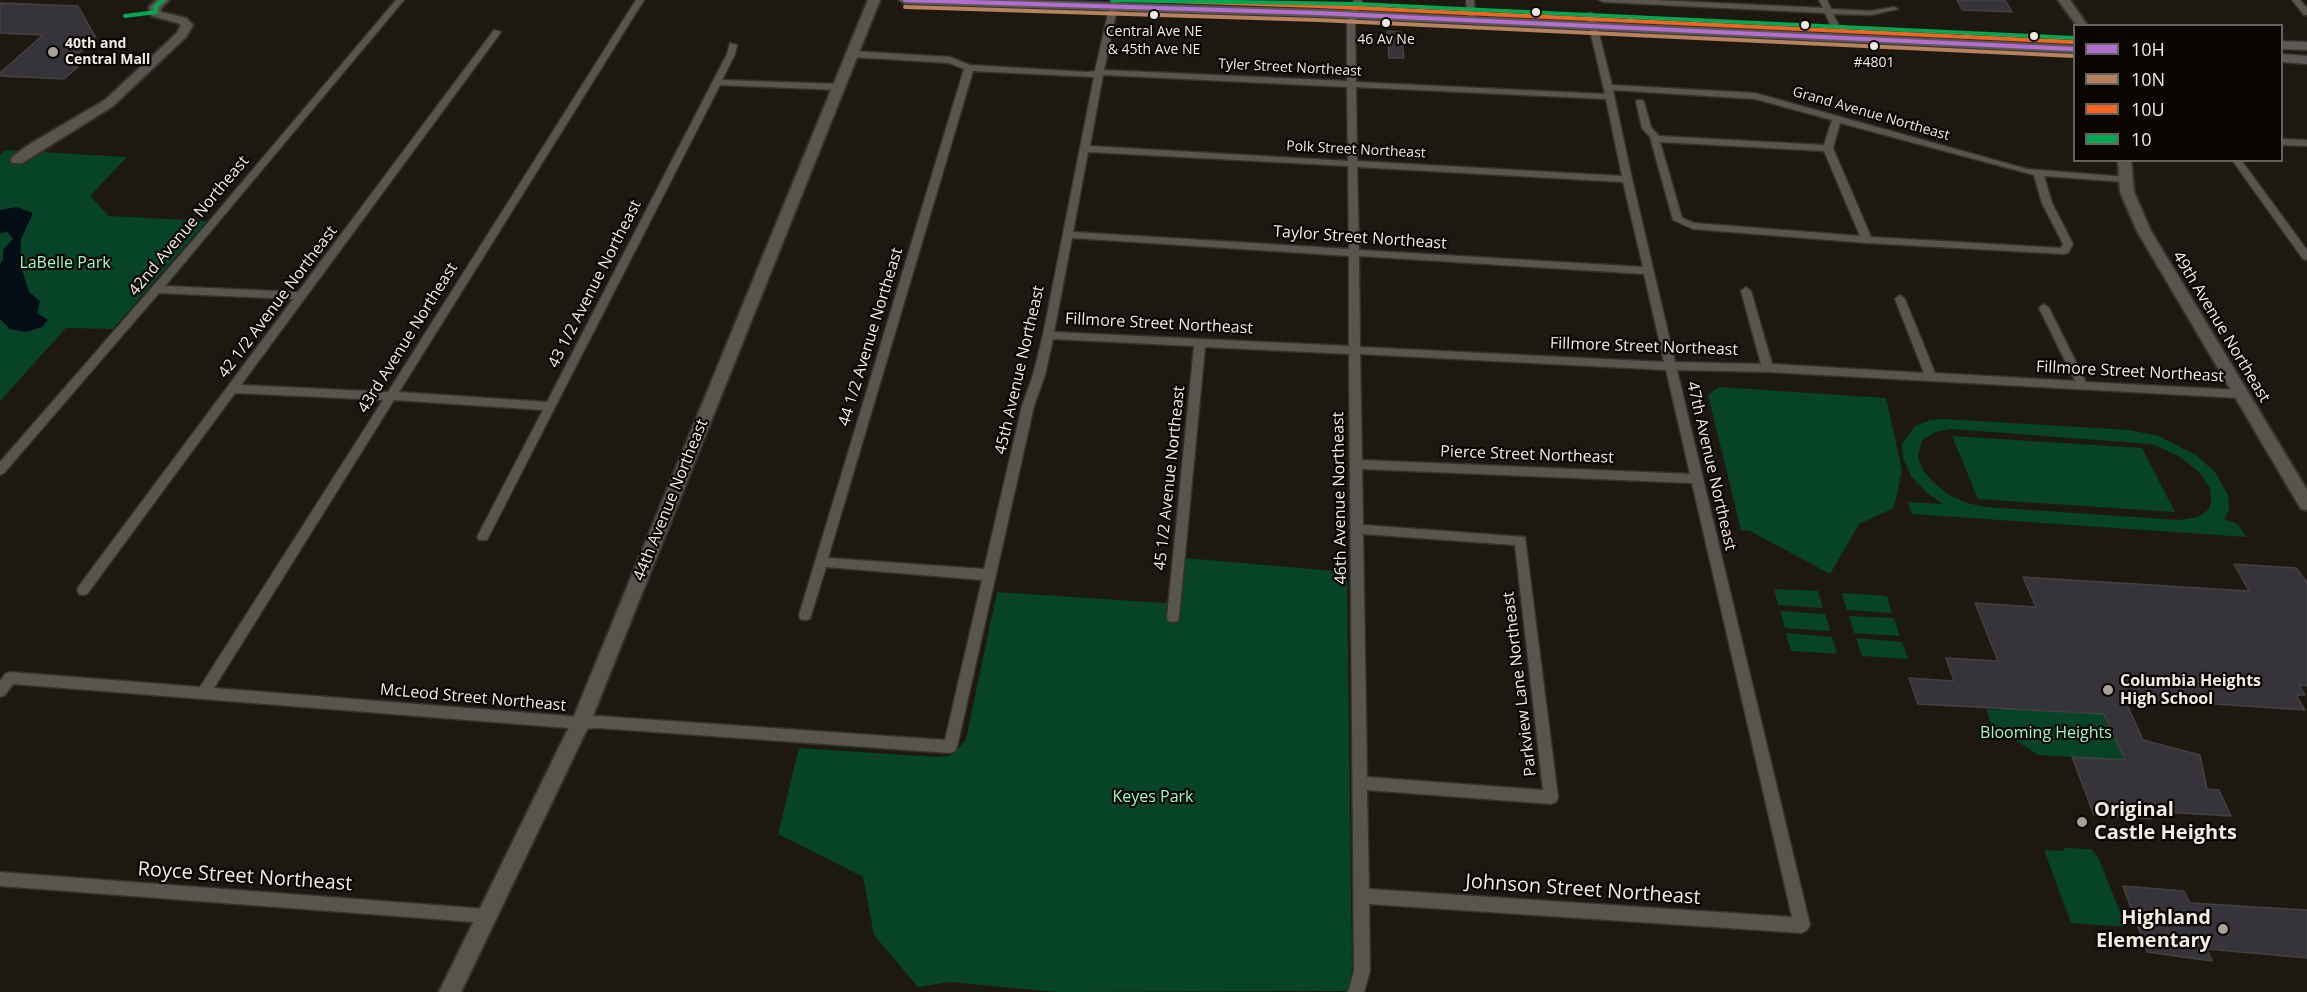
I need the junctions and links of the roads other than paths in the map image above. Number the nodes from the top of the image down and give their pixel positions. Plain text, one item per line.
1 (164, 0) edge
2 (400, 0) edge
3 (640, 0) edge
4 (874, 0) edge
5 (905, 0) edge
6 (1604, 0) edge
7 (1824, 0) edge
8 (2057, 0) edge
9 (2064, 0) edge
10 (2295, 0) edge
11 (1114, 2) edge
12 (1356, 6) edge
13 (1894, 9) dead end
14 (1471, 10) edge
15 (1828, 11) junction
16 (2307, 13) edge
17 (1592, 20) junction
18 (2082, 24) edge
19 (2073, 25) edge
20 (1835, 26) junction
21 (497, 32) dead end
22 (2073, 38) edge
23 (733, 45) dead end
24 (2283, 45) edge
25 (2307, 46) edge
26 (2073, 49) edge
27 (852, 54) junction
28 (2283, 58) edge
29 (2307, 60) edge
30 (969, 68) junction
31 (1099, 74) junction
32 (717, 81) junction
33 (1352, 84) junction
34 (839, 87) junction
35 (1609, 92) junction
36 (1640, 102) dead end
37 (1837, 118) junction
38 (1655, 139) junction
39 (2283, 142) edge
40 (2307, 143) edge
41 (1828, 148) junction
42 (1084, 149) junction
43 (17, 160) dead end
44 (2124, 162) edge
45 (2237, 162) edge
46 (1353, 164) junction
47 (2038, 173) junction
48 (1627, 179) junction
49 (2124, 179) junction
50 (1069, 235) junction
51 (1867, 240) junction
52 (1354, 252) junction
53 (2307, 257) edge
54 (1648, 271) junction
55 (156, 289) junction
56 (1746, 291) dead end
57 (301, 296) junction
58 (1900, 299) dead end
59 (2044, 308) dead end
60 (1048, 335) junction
61 (1200, 343) junction
62 (1355, 350) junction
63 (1670, 366) junction
64 (1768, 368) junction
65 (1931, 377) junction
66 (2083, 386) junction
67 (232, 389) junction
68 (2239, 394) junction
69 (392, 396) junction
70 (549, 406) junction
71 (1356, 464) junction
72 (0, 470) edge
73 (1697, 479) junction
74 (2307, 504) edge
75 (1357, 529) junction
76 (483, 537) dead end
77 (820, 562) junction
78 (990, 575) junction
79 (83, 590) dead end
80 (805, 615) dead end
81 (1173, 617) dead end
82 (0, 691) edge
83 (204, 693) junction
84 (581, 723) junction
85 (951, 747) joint
86 (1360, 783) junction
87 (0, 879) edge
88 (1361, 896) junction
89 (487, 916) junction
90 (1802, 925) joint
91 (450, 992) edge
92 (1356, 992) edge

1 - 43 street
2 - 55 street, 42nd Avenue Northeast
3 - 69 street, 43rd Avenue Northeast
4 - 27 street, 44th Avenue Northeast
5 - 11 main road
6 - 15 street
7 - 15 street
8 - 19 street
9 - 18 street
10 - 16 street
11 - 12 main road
11 - 31 street, 45th Avenue Northeast
12 - 14 main road
12 - 33 street, 46th Avenue Northeast
13 - 15 street
14 - 17 main road
15 - 20 street
17 - 20 main road
17 - 26 main road
17 - 35 street, 47th Avenue Northeast
20 - 22 main road
21 - 57 street, 42 1/2 Avenue Northeast
23 - 32 street, 43 1/2 Avenue Northeast
24 - 25 main road
27 - 30 street, Tyler Street Northeast
27 - 34 street, 44th Avenue Northeast
28 - 29 main road
30 - 31 street, Tyler Street Northeast
30 - 77 street, 44 1/2 Avenue Northeast
31 - 33 street, Tyler Street Northeast
31 - 42 street, 45th Avenue Northeast
32 - 34 street
32 - 70 street, 43 1/2 Avenue Northeast
33 - 35 street, Tyler Street Northeast
33 - 46 street, 46th Avenue Northeast
34 - 84 street, 44th Avenue Northeast
35 - 37 street, Grand Avenue Northeast
35 - 48 street, 47th Avenue Northeast
36 - 38 street
37 - 41 street
37 - 47 street, Grand Avenue Northeast
38 - 41 street
38 - 51 street
39 - 40 street
41 - 51 street
42 - 46 street, Polk Street Northeast
42 - 50 street, 45th Avenue Northeast
44 - 49 street, 49th Avenue Northeast
45 - 53 street
46 - 48 street, Polk Street Northeast
46 - 52 street, 46th Avenue Northeast
47 - 49 street, Grand Avenue Northeast
47 - 51 street
48 - 54 street, 47th Avenue Northeast
49 - 68 street, 49th Avenue Northeast
50 - 52 street, Taylor Street Northeast
50 - 60 street, 45th Avenue Northeast
52 - 54 street, Taylor Street Northeast
52 - 62 street, 46th Avenue Northeast
54 - 63 street, 47th Avenue Northeast
55 - 57 street
55 - 72 street, 42nd Avenue Northeast
56 - 64 street
57 - 67 street, 42 1/2 Avenue Northeast
58 - 65 street
59 - 66 street
60 - 61 street, Fillmore Street Northeast
60 - 78 street, 45th Avenue Northeast
61 - 62 street, Fillmore Street Northeast
61 - 81 street, 45 1/2 Avenue Northeast
62 - 63 street, Fillmore Street Northeast
62 - 71 street, 46th Avenue Northeast
63 - 64 street, Fillmore Street Northeast
63 - 73 street, 47th Avenue Northeast
64 - 65 street, Fillmore Street Northeast
65 - 66 street, Fillmore Street Northeast
66 - 68 street, Fillmore Street Northeast
67 - 69 street
67 - 79 street, 42 1/2 Avenue Northeast
68 - 74 street, 49th Avenue Northeast
69 - 70 street
69 - 83 street, 43rd Avenue Northeast
70 - 76 street, 43 1/2 Avenue Northeast
71 - 73 street, Pierce Street Northeast
71 - 75 street, 46th Avenue Northeast
73 - 90 street, 47th Avenue Northeast
75 - 86 street, 46th Avenue Northeast
75 - 86 street, Parkview Lane Northeast
77 - 78 street
77 - 80 street, 44 1/2 Avenue Northeast
78 - 85 street, 45th Avenue Northeast
82 - 83 street, McLeod Street Northeast
83 - 84 street, McLeod Street Northeast
84 - 85 street, McLeod Street Northeast
84 - 89 street, 44th Avenue Northeast
86 - 88 street, 46th Avenue Northeast
87 - 89 street, Royce Street Northeast
88 - 90 street, Johnson Street Northeast
88 - 92 street, 46th Avenue Northeast
89 - 91 street, 44th Avenue Northeast

